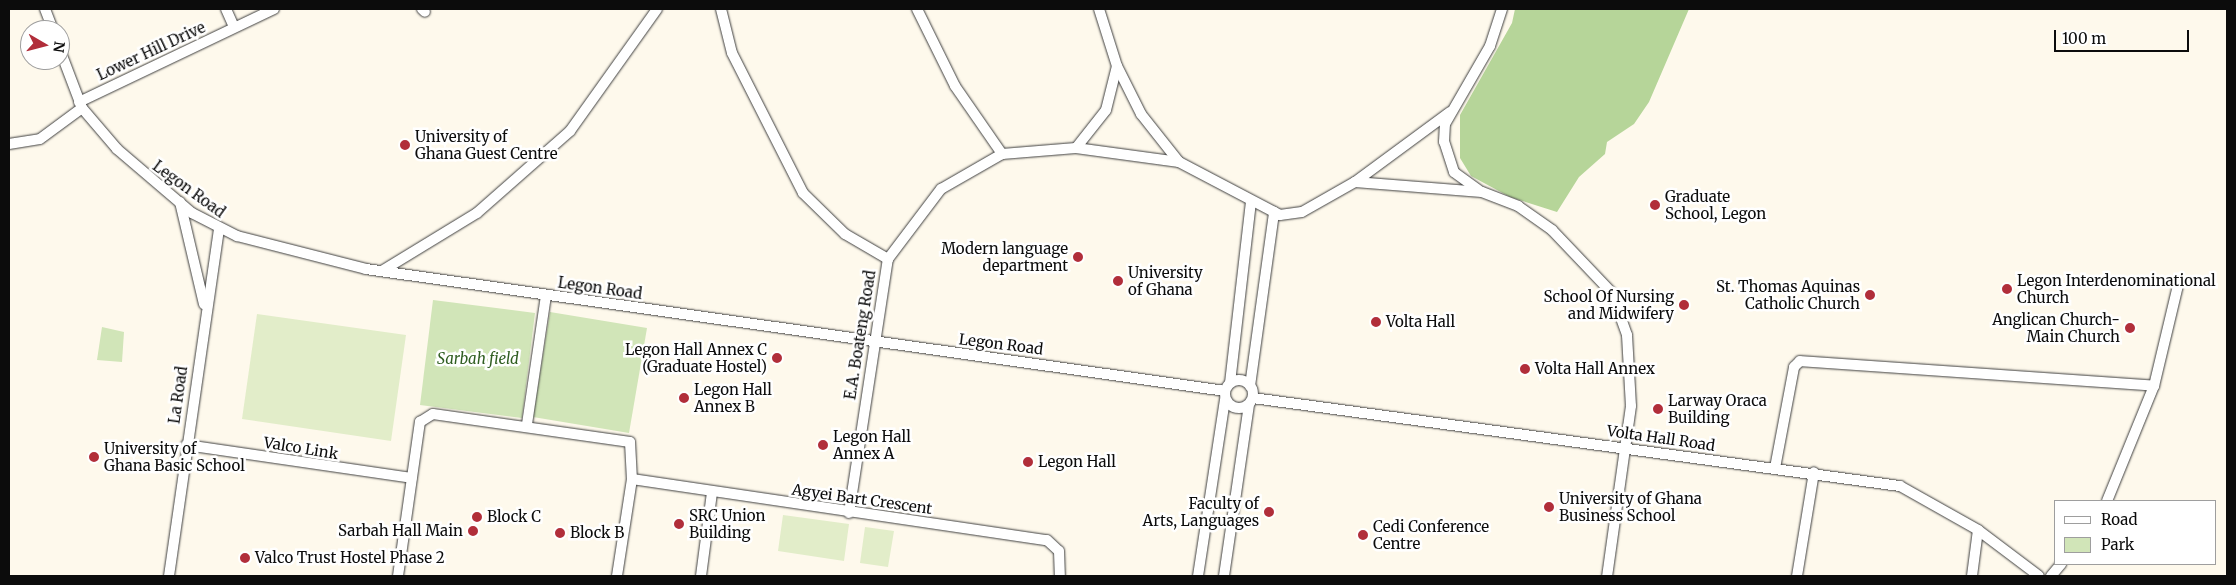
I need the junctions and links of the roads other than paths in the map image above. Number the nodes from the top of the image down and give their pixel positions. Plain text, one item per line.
1 (226, 9) edge
2 (274, 9) edge
3 (657, 9) edge
4 (721, 9) edge
5 (917, 9) edge
6 (1099, 9) edge
7 (1502, 9) edge
8 (234, 27) junction
9 (1117, 66) junction
10 (67, 70) edge
11 (80, 105) junction
12 (1450, 112) junction
13 (9, 144) edge
14 (1076, 148) junction
15 (1002, 154) junction
16 (1179, 162) junction
17 (1355, 182) junction
18 (1482, 192) junction
19 (180, 202) junction
20 (1251, 202) junction
21 (1274, 212) junction
22 (219, 230) junction
23 (888, 259) junction
24 (382, 271) junction
25 (2178, 285) dead end
26 (546, 295) junction
27 (205, 307) junction
28 (874, 343) junction
29 (1250, 386) junction
30 (2154, 386) junction
31 (1227, 391) junction
32 (1251, 401) junction
33 (528, 424) junction
34 (186, 445) junction
35 (1625, 448) junction
36 (1774, 468) junction
37 (1814, 472) junction
38 (412, 478) junction
39 (632, 479) junction
40 (712, 492) junction
41 (2107, 500) edge
42 (849, 512) junction
43 (1978, 530) junction
44 (2060, 565) edge
45 (169, 576) edge
46 (398, 576) edge
47 (616, 576) edge
48 (701, 576) edge
49 (1060, 576) edge
50 (1198, 576) edge
51 (1224, 576) edge
52 (1607, 576) edge
53 (1797, 576) edge
54 (1972, 576) edge
55 (2039, 576) edge
56 (2051, 576) edge

1 - 8 street
2 - 8 street, Lower Hill Drive
3 - 24 street
4 - 23 street
5 - 15 street
6 - 9 street
7 - 12 street
8 - 11 street, Lower Hill Drive
9 - 14 street
9 - 16 street
10 - 11 street, Legon Road
11 - 13 street, Lower Hill Drive
11 - 19 street, Legon Road
12 - 17 street
12 - 18 street
14 - 15 street, E.A. Boateng Road
14 - 16 street, E.A. Boateng Road
15 - 23 street, E.A. Boateng Road
16 - 20 street
17 - 18 street
17 - 21 street
18 - 35 street
19 - 22 street, Legon Road
19 - 27 street, La Road
20 - 21 street
20 - 31 street
21 - 29 street
22 - 24 street, Legon Road
22 - 27 street, La Road
23 - 28 street, E.A. Boateng Road
24 - 26 street, Legon Road
25 - 30 street
26 - 28 street, Legon Road
26 - 33 street
27 - 34 street, La Road
28 - 31 street, Legon Road
28 - 42 street, E.A. Boateng Road
29 - 31 street
29 - 32 street
30 - 36 street
30 - 41 street
31 - 32 street, Volta Hall Road
31 - 50 street
32 - 35 street, Volta Hall Road
32 - 51 street
33 - 38 street
33 - 39 street
34 - 38 street, Valco Link
34 - 45 street, La Road
35 - 36 street, Volta Hall Road
35 - 52 street
36 - 37 street, Volta Hall Road
37 - 43 street, Volta Hall Road
37 - 53 street
38 - 46 street
39 - 40 street, Agyei Bart Crescent
39 - 47 street
40 - 42 street, Agyei Bart Crescent
40 - 48 street
42 - 49 street, Agyei Bart Crescent
43 - 54 street
43 - 55 street, Volta Hall Road
44 - 56 street

